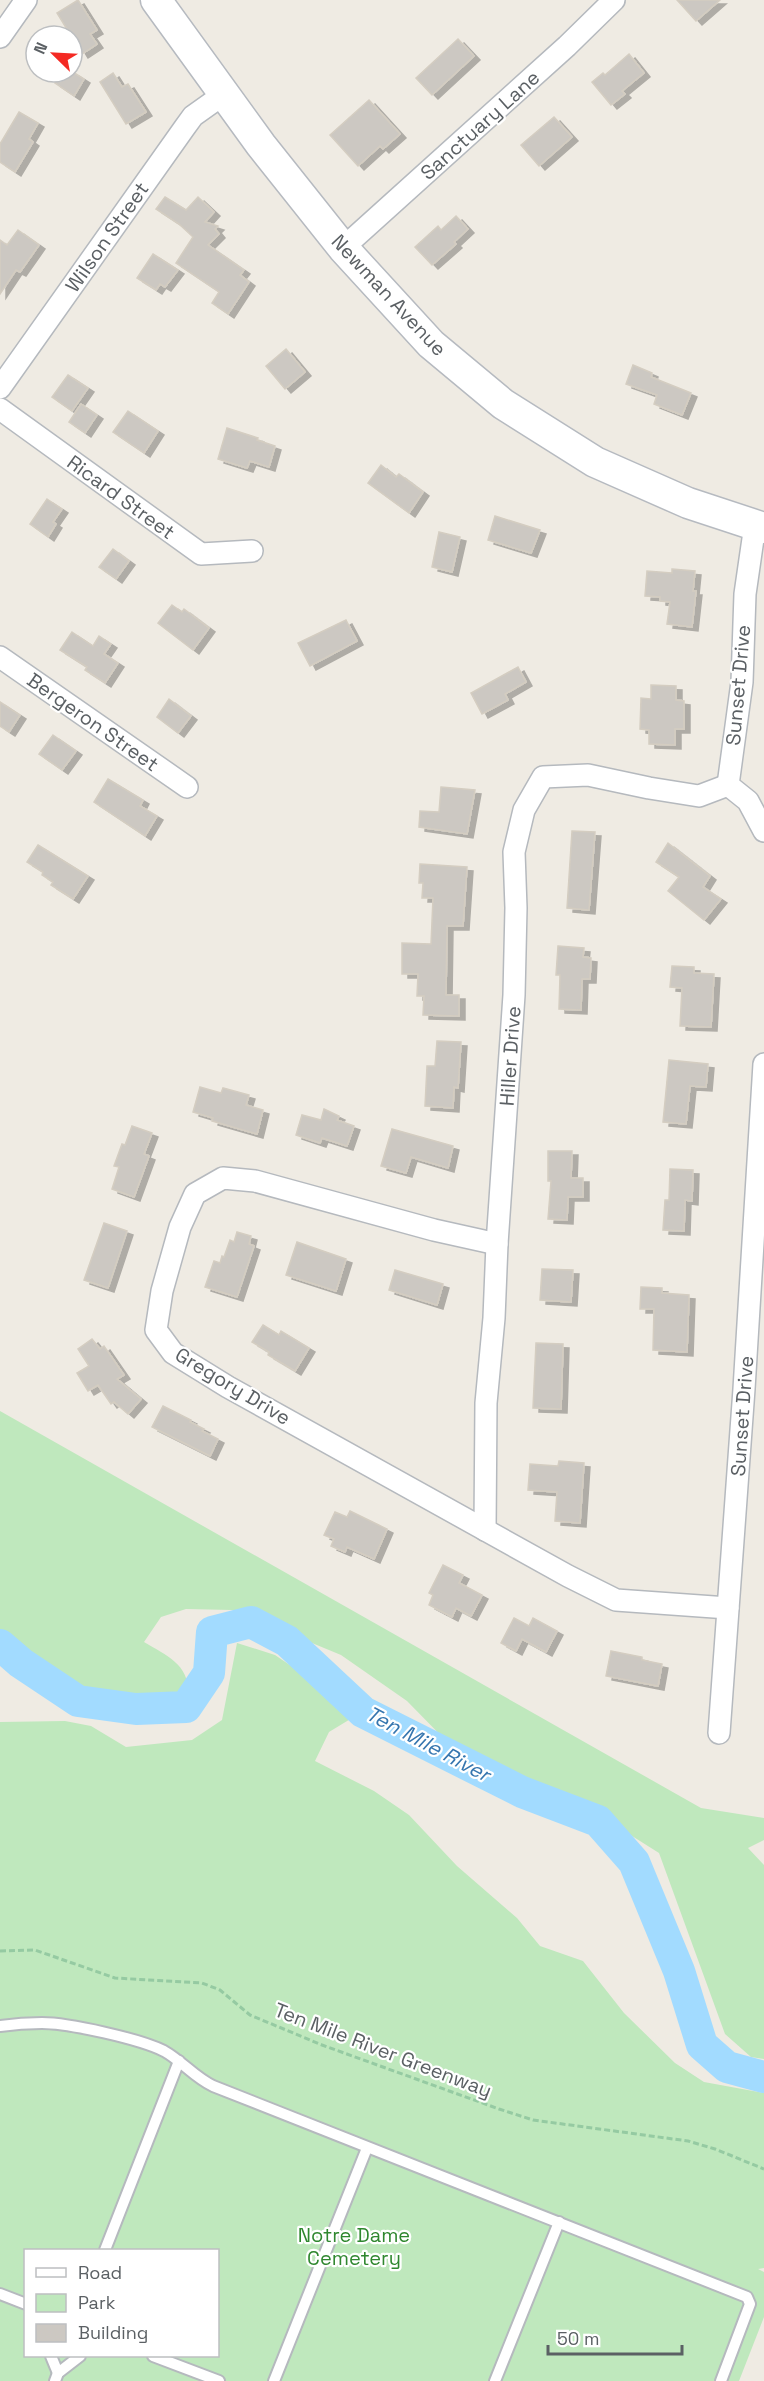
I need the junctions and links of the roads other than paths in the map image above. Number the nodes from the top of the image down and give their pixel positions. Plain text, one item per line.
1 (26, 0) edge
2 (156, 0) edge
3 (614, 0) edge
4 (0, 37) edge
5 (224, 94) junction
6 (343, 248) junction
7 (0, 388) edge
8 (0, 409) edge
9 (760, 526) edge
10 (252, 551) dead end
11 (0, 657) edge
12 (728, 785) junction
13 (187, 787) dead end
14 (764, 831) edge
15 (764, 1064) edge
16 (497, 1244) junction
17 (485, 1530) junction
18 (728, 1608) junction
19 (719, 1733) dead end
20 (0, 2025) edge
21 (179, 2061) junction
22 (367, 2148) junction
23 (559, 2222) junction
24 (105, 2249) edge
25 (0, 2294) edge
26 (24, 2303) edge
27 (51, 2357) edge
28 (78, 2357) edge
29 (158, 2357) edge
30 (56, 2377) edge
31 (219, 2381) edge
32 (274, 2381) edge
33 (495, 2381) edge
34 (721, 2381) edge

1 - 4 street
2 - 5 main road, Newman Avenue
3 - 6 street, Sanctuary Lane
5 - 6 main road, Newman Avenue
5 - 7 street, Wilson Street
6 - 9 main road, Newman Avenue
8 - 10 street, Ricard Street
9 - 12 street, Sunset Drive
11 - 13 street, Bergeron Street
12 - 14 street
12 - 16 street, Hiller Drive
15 - 18 street, Sunset Drive
16 - 17 street, Hiller Drive
16 - 17 street, Gregory Drive
17 - 18 street, Gregory Drive
18 - 19 street, Sunset Drive
20 - 21 lane
21 - 22 lane
21 - 24 lane
22 - 23 lane
22 - 32 lane
23 - 33 lane
23 - 34 lane
25 - 26 lane
27 - 30 lane
28 - 30 lane
29 - 31 lane

